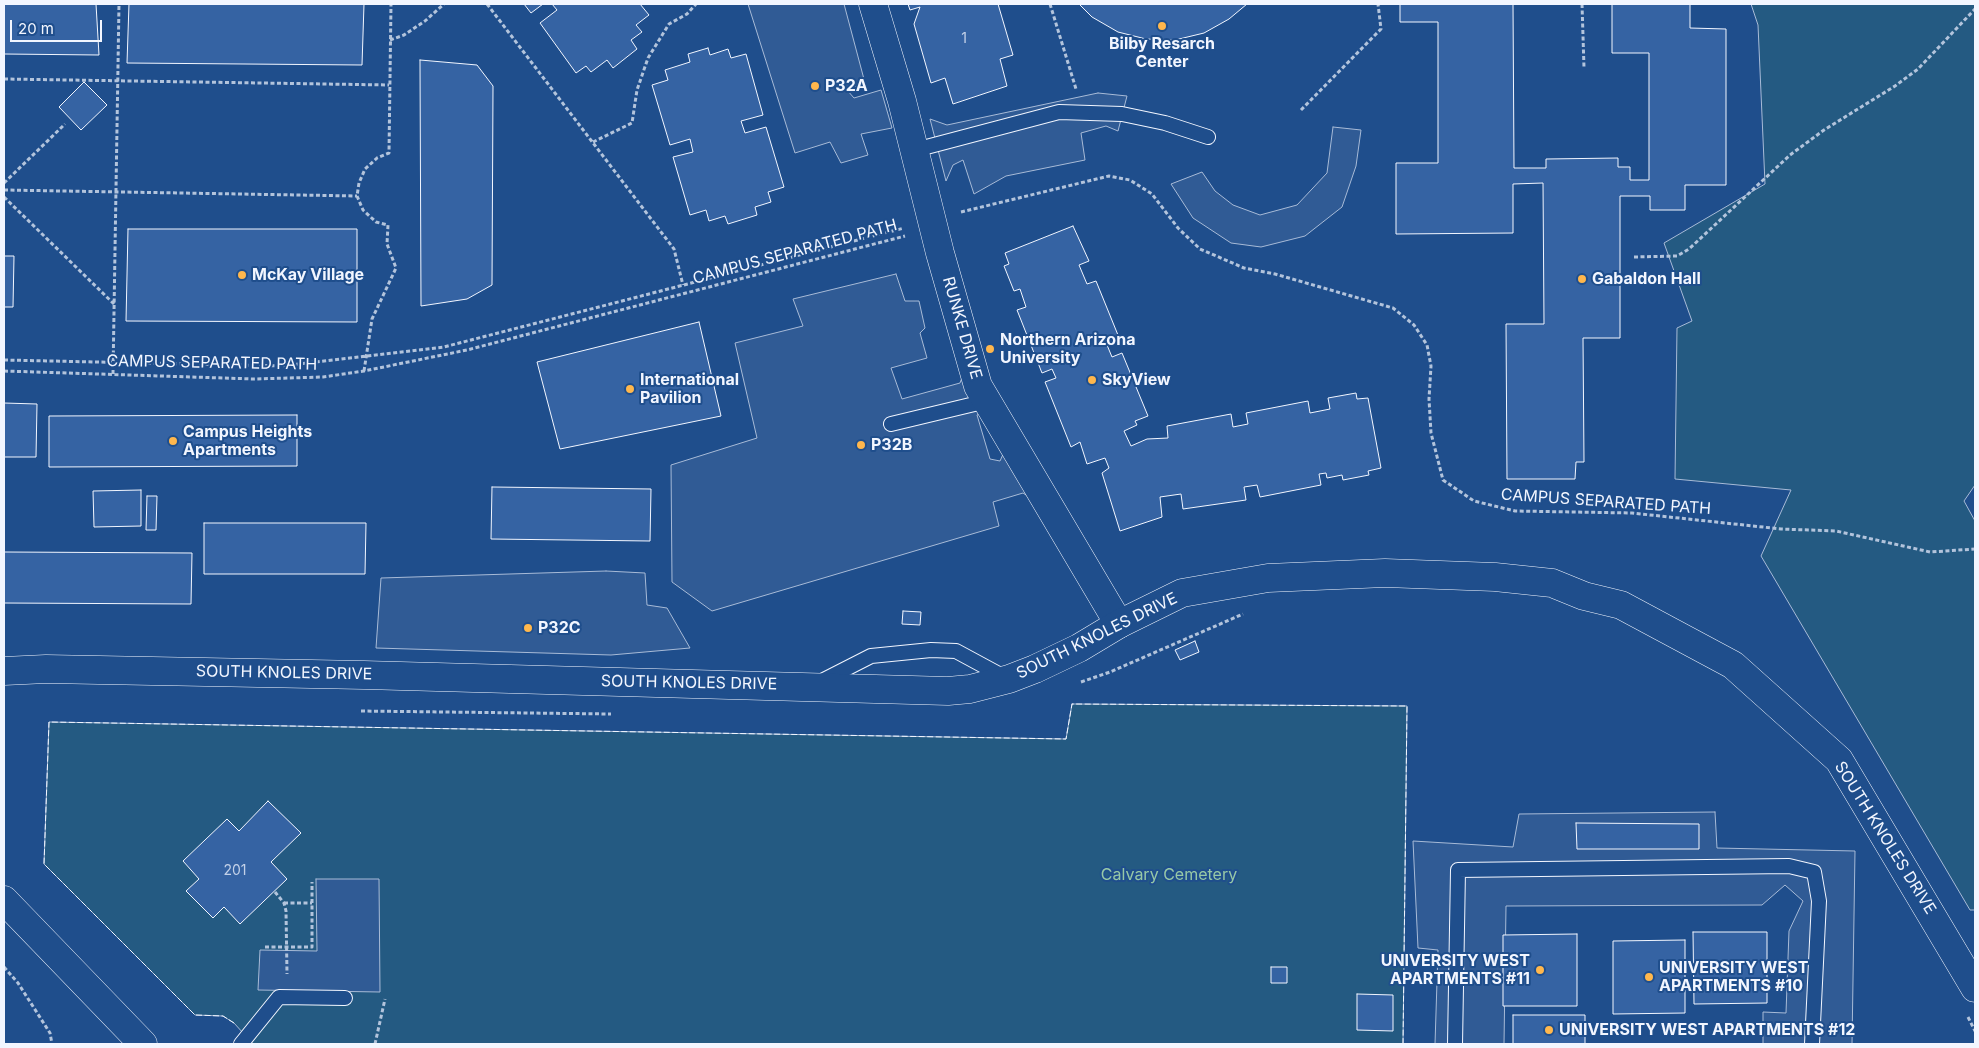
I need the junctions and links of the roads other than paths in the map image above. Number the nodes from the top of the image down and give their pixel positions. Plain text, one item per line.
1 (873, 4) edge
2 (1208, 137) dead end
3 (915, 150) junction
4 (987, 401) junction
5 (891, 424) dead end
6 (1119, 624) junction
7 (4, 671) edge
8 (1009, 680) junction
9 (812, 686) junction
10 (4, 900) edge
11 (1975, 988) edge
12 (346, 998) dead end
13 (143, 1044) edge
14 (241, 1044) edge
15 (1455, 1044) edge
16 (1812, 1044) edge

1 - 3 street, RUNKE DRIVE
2 - 3 lane
3 - 4 street, RUNKE DRIVE
4 - 5 lane
4 - 6 street, RUNKE DRIVE
6 - 8 street, SOUTH KNOLES DRIVE
6 - 11 street, SOUTH KNOLES DRIVE
7 - 9 street, SOUTH KNOLES DRIVE
8 - 9 street, SOUTH KNOLES DRIVE
8 - 9 lane
10 - 13 street
12 - 14 lane
15 - 16 lane

